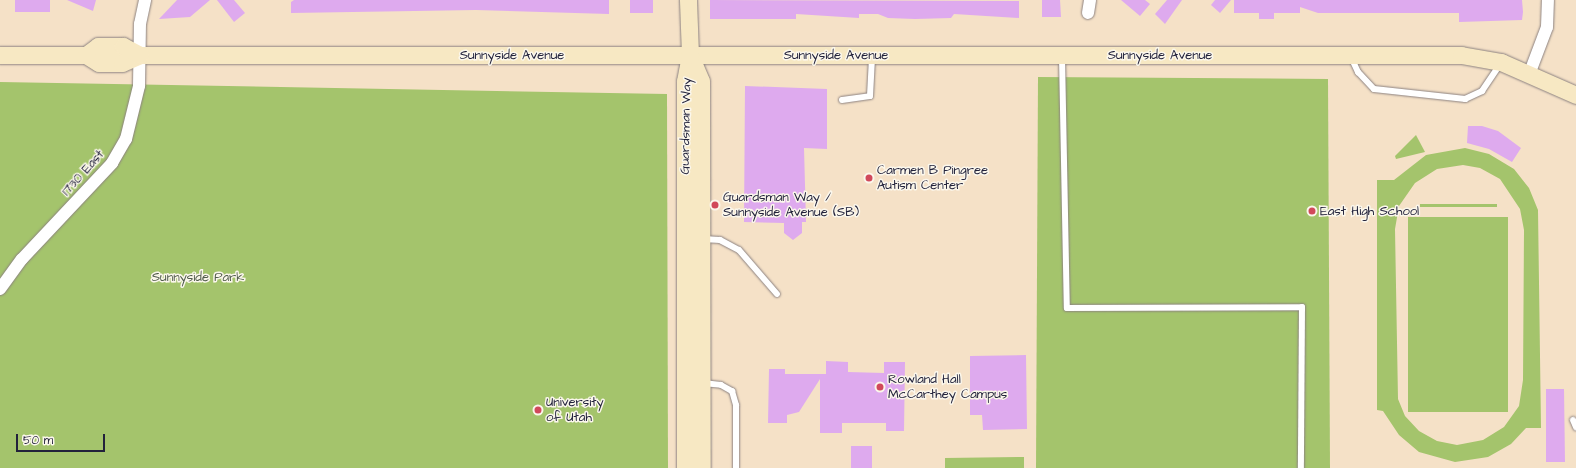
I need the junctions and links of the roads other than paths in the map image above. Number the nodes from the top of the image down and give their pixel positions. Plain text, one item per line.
1 (145, 0) edge
2 (688, 0) edge
3 (1090, 0) edge
4 (1548, 0) edge
5 (1088, 13) dead end
6 (0, 55) edge
7 (140, 55) junction
8 (690, 55) junction
9 (872, 55) junction
10 (1062, 55) junction
11 (1350, 55) junction
12 (1502, 62) junction
13 (1530, 72) junction
14 (1576, 95) edge
15 (842, 100) dead end
16 (702, 239) junction
17 (0, 289) edge
18 (777, 294) dead end
19 (694, 384) junction
20 (1573, 420) dead end
21 (1576, 427) edge
22 (685, 468) edge
23 (702, 468) edge
24 (736, 468) edge
25 (1301, 468) edge

1 - 7 street, 1730 East
2 - 8 main road
3 - 5 street
4 - 13 street
6 - 7 main road, Sunnyside Avenue
7 - 8 main road, Sunnyside Avenue
7 - 17 street, 1730 East
8 - 9 main road, Sunnyside Avenue
8 - 16 main road, Guardsman Way
8 - 19 main road, Guardsman Way
9 - 10 main road, Sunnyside Avenue
9 - 15 lane
10 - 11 main road, Sunnyside Avenue
10 - 25 lane
11 - 12 main road, Sunnyside Avenue
11 - 12 lane
12 - 13 main road, Sunnyside Avenue
13 - 14 main road, Sunnyside Avenue
16 - 18 lane
16 - 19 main road, Guardsman Way
19 - 22 main road, Guardsman Way
19 - 23 main road, Guardsman Way
19 - 24 lane
20 - 21 lane

